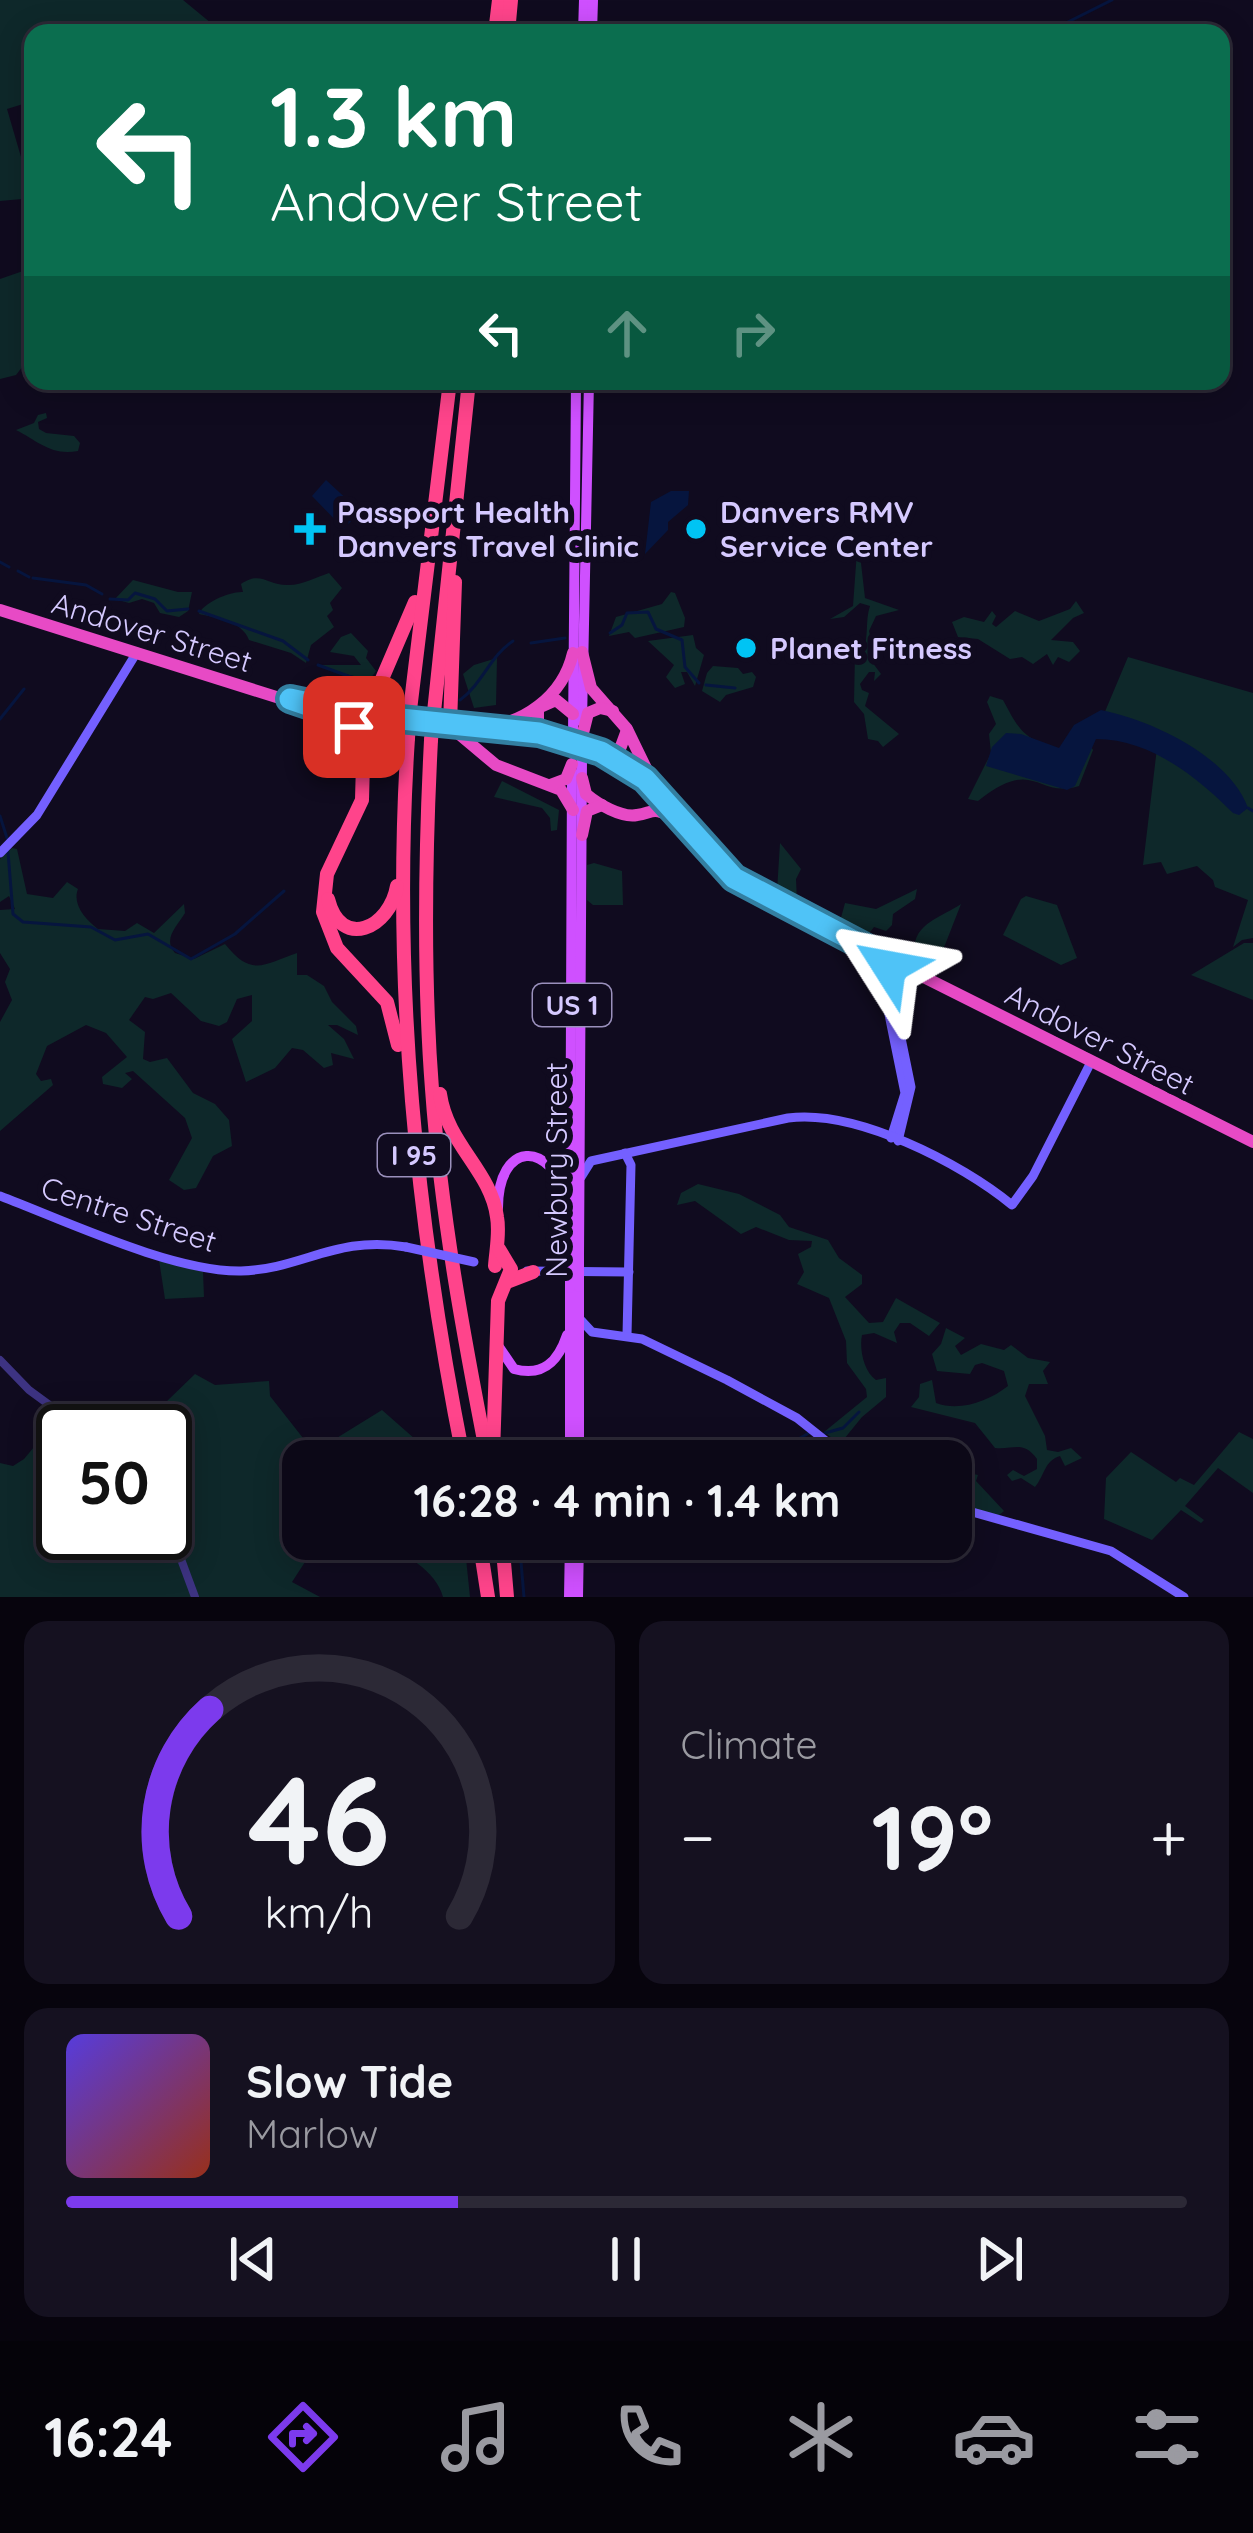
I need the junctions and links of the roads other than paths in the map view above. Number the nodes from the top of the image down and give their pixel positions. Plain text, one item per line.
1 (449, 390) edge
2 (469, 390) edge
3 (577, 390) edge
4 (588, 390) edge
5 (581, 448) junction
6 (462, 451) junction
7 (427, 563) junction
8 (0, 610) edge
9 (137, 652) junction
10 (578, 652) junction
11 (613, 711) junction
12 (335, 712) junction
13 (573, 714) junction
14 (379, 721) junction
15 (478, 727) junction
16 (627, 729) junction
17 (441, 731) junction
18 (556, 736) junction
19 (577, 736) junction
20 (524, 737) junction
21 (601, 752) junction
22 (576, 758) junction
23 (363, 763) junction
24 (512, 771) junction
25 (582, 778) junction
26 (636, 778) junction
27 (549, 784) junction
28 (658, 792) junction
29 (602, 805) junction
30 (573, 810) junction
31 (628, 815) junction
32 (674, 819) junction
33 (581, 836) junction
34 (403, 846) junction
35 (0, 853) edge
36 (734, 878) junction
37 (889, 960) junction
38 (427, 1000) junction
39 (1090, 1062) junction
40 (412, 1121) junction
41 (580, 1137) junction
42 (894, 1140) junction
43 (1253, 1142) edge
44 (601, 1159) junction
45 (628, 1165) junction
46 (580, 1182) junction
47 (0, 1196) edge
48 (571, 1215) junction
49 (497, 1217) junction
50 (629, 1253) junction
51 (575, 1256) junction
52 (533, 1272) joint
53 (629, 1272) junction
54 (504, 1273) junction
55 (615, 1273) junction
56 (629, 1291) junction
57 (574, 1322) junction
58 (626, 1331) junction
59 (592, 1332) junction
60 (497, 1339) junction
61 (579, 1344) junction
62 (0, 1360) edge
63 (48, 1404) edge
64 (460, 1440) edge
65 (487, 1440) edge
66 (492, 1440) edge
67 (574, 1440) edge
68 (575, 1440) edge
69 (824, 1440) edge
70 (972, 1513) edge
71 (181, 1560) edge
72 (482, 1560) edge
73 (504, 1560) edge
74 (574, 1560) edge
75 (195, 1597) edge
76 (488, 1597) edge
77 (507, 1597) edge
78 (573, 1597) edge
79 (1184, 1597) edge

1 - 7 highway, I 95
2 - 6 highway, I 95
3 - 5 main road, US 1
4 - 5 main road, US 1
5 - 10 main road, Newbury Street / US 1
6 - 17 highway
6 - 17 highway, I 95, bridge
7 - 12 highway
7 - 34 highway, I 95, bridge
8 - 9 highway, Andover Street
9 - 12 highway, Andover Street
9 - 35 main road
10 - 11 highway
10 - 13 main road, Newbury Street / US 1
10 - 15 highway
10 - 19 main road, Newbury Street / US 1
11 - 16 highway
11 - 19 highway
12 - 14 highway, Andover Street
12 - 23 highway
13 - 18 highway
13 - 19 main road, Newbury Street / US 1
14 - 17 highway, Andover Street
14 - 23 highway
14 - 34 highway
15 - 17 highway, Andover Street
15 - 18 highway, Andover Street
16 - 21 highway
16 - 28 highway
17 - 20 highway, Andover Street
17 - 24 highway
17 - 38 highway, I 95
18 - 21 highway, Andover Street
19 - 22 main road, Newbury Street / US 1, bridge
20 - 24 highway
20 - 26 highway, Andover Street
21 - 28 highway, Andover Street
22 - 25 main road, Newbury Street / US 1
22 - 27 highway
22 - 30 main road, Newbury Street / US 1
23 - 40 highway
24 - 27 highway
25 - 29 highway
25 - 33 main road, Newbury Street / US 1
26 - 31 highway
26 - 32 highway, Andover Street
27 - 30 highway
28 - 36 highway, Andover Street
29 - 31 highway
29 - 33 highway
30 - 48 main road, Newbury Street / US 1
31 - 32 highway
32 - 36 highway, Andover Street
33 - 41 main road, Newbury Street / US 1
34 - 40 highway, I 95
36 - 37 highway, Andover Street
37 - 39 highway, Andover Street
37 - 42 main road
38 - 49 highway
38 - 65 highway, I 95
39 - 42 main road
39 - 43 highway, Andover Street
40 - 64 highway, I 95
41 - 44 main road
41 - 46 main road, Newbury Street / US 1
42 - 45 main road
44 - 45 main road
44 - 46 main road
45 - 50 main road
46 - 51 main road, Newbury Street / US 1
47 - 54 main road, Centre Street, bridge
48 - 49 main road
48 - 51 main road, Newbury Street / US 1
49 - 54 highway
50 - 53 main road
50 - 55 main road
51 - 57 main road, Newbury Street / US 1, bridge
52 - 54 highway
52 - 55 main road
53 - 55 main road
53 - 56 main road
54 - 60 highway
55 - 56 main road
56 - 58 main road
57 - 59 main road
57 - 60 main road
57 - 61 main road, Newbury Street / US 1
57 - 67 main road, Newbury Street / US 1
58 - 59 main road
58 - 69 main road
59 - 61 main road
60 - 66 highway
61 - 68 main road, Newbury Street / US 1
62 - 63 street
70 - 79 main road
71 - 75 street
72 - 76 highway
73 - 77 highway
74 - 78 main road

